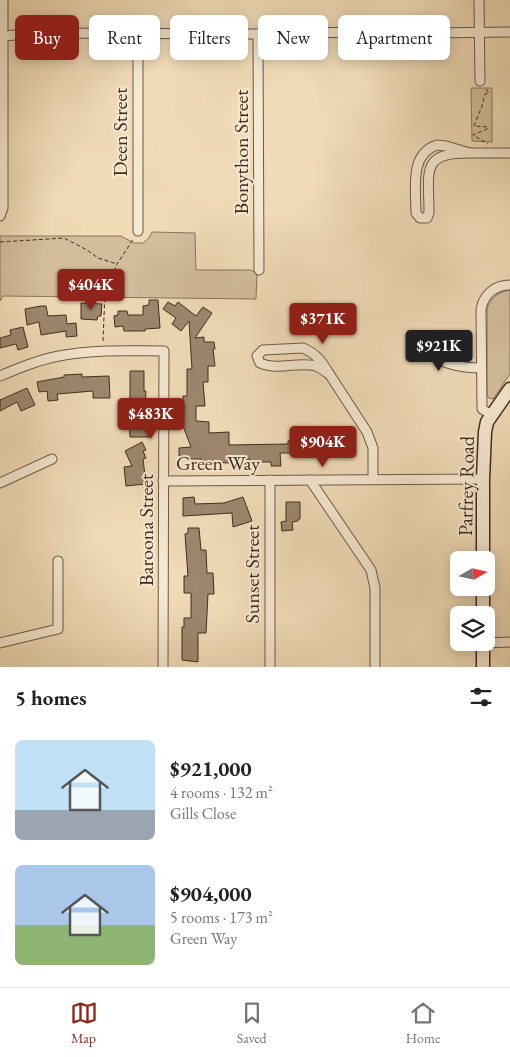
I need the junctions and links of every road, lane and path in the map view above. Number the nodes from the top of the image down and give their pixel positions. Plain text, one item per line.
1 (4, 0) edge
2 (479, 0) edge
3 (89, 32) edge
4 (160, 32) edge
5 (328, 32) edge
6 (480, 32) junction
7 (510, 32) edge
8 (258, 34) edge
9 (4, 36) junction
10 (138, 60) edge
11 (258, 60) edge
12 (480, 81) joint
13 (488, 144) dead end
14 (470, 153) junction
15 (510, 153) edge
16 (0, 216) edge
17 (138, 231) joint
18 (0, 242) edge
19 (117, 264) junction
20 (260, 270) dead end
21 (510, 285) edge
22 (422, 337) dead end
23 (103, 352) junction
24 (481, 368) junction
25 (330, 375) junction
26 (0, 376) edge
27 (510, 389) edge
28 (492, 415) junction
29 (52, 460) dead end
30 (483, 479) junction
31 (270, 480) junction
32 (310, 480) junction
33 (374, 480) junction
34 (163, 481) junction
35 (0, 483) edge
36 (483, 551) edge
37 (58, 561) dead end
38 (510, 642) edge
39 (0, 643) edge
40 (495, 643) edge
41 (483, 651) edge
42 (163, 667) edge
43 (270, 667) edge
44 (375, 667) edge
45 (483, 667) edge

1 - 9 street
2 - 6 street
3 - 9 street
4 - 8 street
5 - 6 street
6 - 7 street
6 - 12 street
9 - 16 street
10 - 17 street, Deen Street
11 - 20 street, Bonython Street
12 - 13 path
14 - 14 street
14 - 15 street
17 - 19 path
18 - 19 path
19 - 23 path
21 - 24 street, Parfrey Road
22 - 24 street
23 - 26 street, Baroona Street
23 - 34 street, Baroona Street
24 - 28 street, Parfrey Road
25 - 25 street
25 - 33 street
27 - 28 main road, Parfrey Road
28 - 30 main road, Parfrey Road
29 - 35 street
30 - 33 street, Green Way
30 - 36 main road, Parfrey Road
31 - 32 street, Green Way
31 - 34 street, Green Way
31 - 43 street, Sunset Street
32 - 33 street, Green Way
32 - 44 street
34 - 42 street, Baroona Street
37 - 39 street
38 - 40 street
41 - 45 main road

